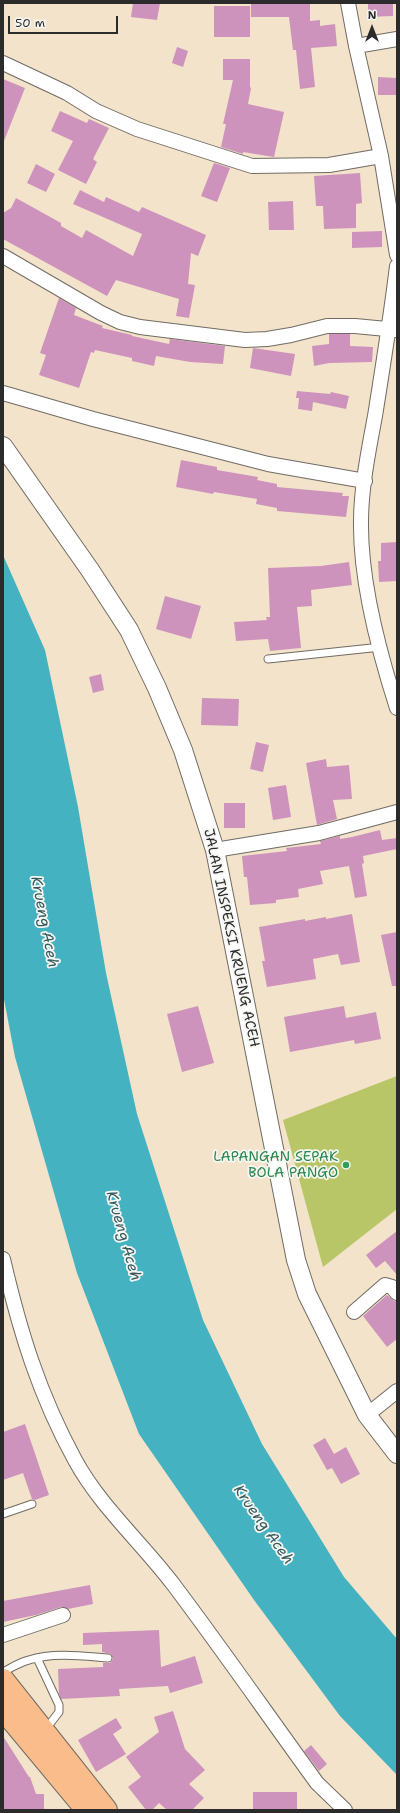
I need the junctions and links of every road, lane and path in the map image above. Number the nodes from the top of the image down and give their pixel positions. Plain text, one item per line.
1 (348, 3) edge
2 (397, 39) edge
3 (356, 46) junction
4 (3, 63) edge
5 (382, 156) junction
6 (394, 209) edge
7 (397, 255) edge
8 (3, 256) edge
9 (397, 266) edge
10 (393, 329) edge
11 (3, 393) edge
12 (3, 446) edge
13 (365, 480) junction
14 (380, 647) junction
15 (268, 659) dead end
16 (397, 708) edge
17 (397, 812) edge
18 (214, 850) junction
19 (3, 1259) edge
20 (397, 1293) edge
21 (354, 1312) dead end
22 (397, 1391) edge
23 (367, 1415) junction
24 (397, 1454) edge
25 (32, 1504) dead end
26 (3, 1514) edge
27 (63, 1615) dead end
28 (3, 1635) edge
29 (37, 1658) junction
30 (108, 1658) dead end
31 (3, 1672) edge
32 (3, 1680) edge
33 (3, 1709) edge
34 (44, 1733) junction
35 (87, 1810) edge
36 (106, 1810) edge
37 (345, 1810) edge

1 - 3 street
2 - 3 street
3 - 5 street
4 - 5 street
5 - 6 street
6 - 7 street
8 - 10 street
9 - 10 street
10 - 13 street
11 - 13 street
12 - 18 street, JALAN INSPEKSI KRUENG ACEH
13 - 14 street
14 - 15 lane
14 - 16 street
17 - 18 street
18 - 23 street, JALAN INSPEKSI KRUENG ACEH
19 - 37 street
20 - 21 street
22 - 23 street
23 - 24 street, JALAN INSPEKSI KRUENG ACEH
25 - 26 lane
27 - 28 street
29 - 30 lane
29 - 31 lane
29 - 34 lane
32 - 34 highway
33 - 35 highway
34 - 36 highway

